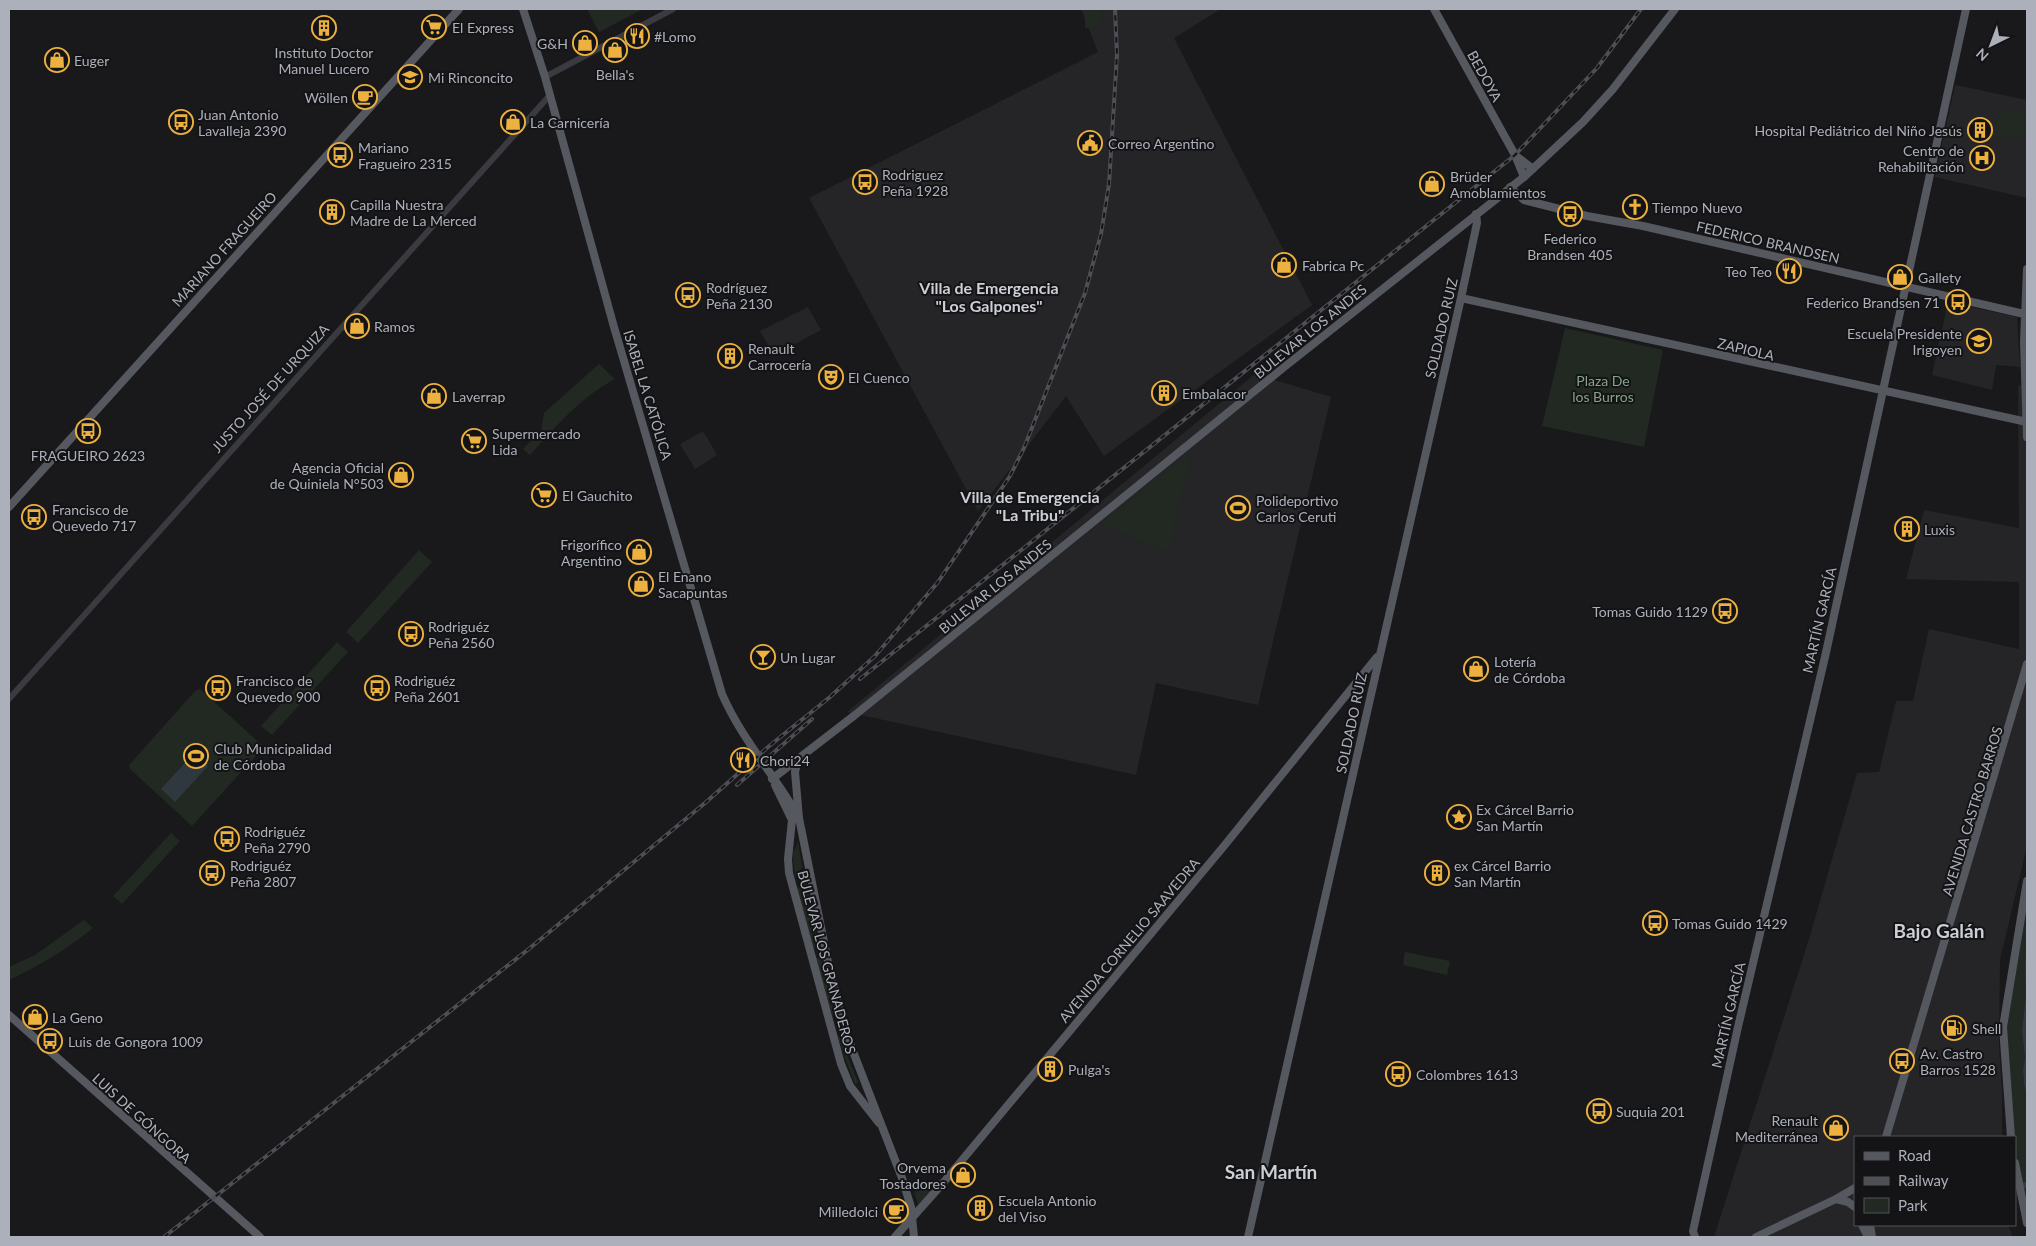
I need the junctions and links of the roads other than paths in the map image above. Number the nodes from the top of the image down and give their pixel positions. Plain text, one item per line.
1 (459, 9) edge
2 (522, 9) edge
3 (672, 9) edge
4 (1434, 9) edge
5 (1675, 9) edge
6 (1966, 9) edge
7 (545, 77) junction
8 (550, 94) junction
9 (1515, 155) junction
10 (1534, 169) junction
11 (1524, 177) junction
12 (1510, 187) junction
13 (1476, 214) junction
14 (2027, 269) edge
15 (1906, 286) junction
16 (1461, 298) junction
17 (2024, 314) junction
18 (1882, 392) junction
19 (2027, 422) edge
20 (2027, 437) edge
21 (9, 507) edge
22 (1378, 655) junction
23 (2027, 664) edge
24 (9, 699) edge
25 (798, 759) junction
26 (772, 779) junction
27 (800, 818) junction
28 (2027, 880) edge
29 (9, 1015) edge
30 (885, 1130) junction
31 (1886, 1136) edge
32 (2011, 1136) edge
33 (2016, 1167) edge
34 (2020, 1187) edge
35 (1854, 1188) edge
36 (1836, 1200) junction
37 (1854, 1205) edge
38 (912, 1218) junction
39 (2027, 1223) edge
40 (260, 1237) edge
41 (895, 1237) edge
42 (914, 1237) edge
43 (1248, 1237) edge
44 (1694, 1237) edge
45 (1756, 1237) edge

1 - 21 main road, MARIANO FRAGUEIRO
2 - 7 main road, ISABEL LA CATÓLICA
3 - 7 street
4 - 9 main road, BEDOYA
5 - 10 main road, BULEVAR LOS ANDES
6 - 15 main road, MARTÍN GARCÍA
7 - 8 main road, ISABEL LA CATÓLICA
8 - 24 street, JUSTO JOSÉ DE URQUIZA
8 - 26 main road, ISABEL LA CATÓLICA
9 - 10 main road, BEDOYA
9 - 11 main road, BEDOYA
10 - 11 main road, BULEVAR LOS ANDES
11 - 12 main road, BULEVAR LOS ANDES
12 - 13 main road, BULEVAR LOS ANDES
12 - 15 main road, FEDERICO BRANDSEN
13 - 16 main road, SOLDADO RUIZ
13 - 25 main road, BULEVAR LOS ANDES
14 - 17 main road
15 - 17 main road, FEDERICO BRANDSEN
15 - 18 main road, MARTÍN GARCÍA
16 - 18 main road, ZAPIOLA
16 - 22 main road, SOLDADO RUIZ
17 - 19 main road
18 - 19 main road, ZAPIOLA
18 - 44 main road, MARTÍN GARCÍA
19 - 20 main road
22 - 38 main road, AVENIDA CORNELIO SAAVEDRA
22 - 43 main road, SOLDADO RUIZ
23 - 31 main road, AVENIDA CASTRO BARROS
25 - 26 main road, BULEVAR LOS ANDES
25 - 27 main road, BULEVAR LOS GRANADEROS
26 - 27 main road, BULEVAR LOS GRANADEROS
26 - 30 main road, BULEVAR LOS GRANADEROS
27 - 30 main road, BULEVAR LOS GRANADEROS
28 - 32 main road
29 - 40 main road, LUIS DE GÓNGORA
30 - 38 main road, BULEVAR LOS GRANADEROS
33 - 34 main road
34 - 39 main road
35 - 36 main road
36 - 37 main road
36 - 45 main road
38 - 41 main road, AVENIDA CORNELIO SAAVEDRA
38 - 42 main road, BULEVAR LOS GRANADEROS

